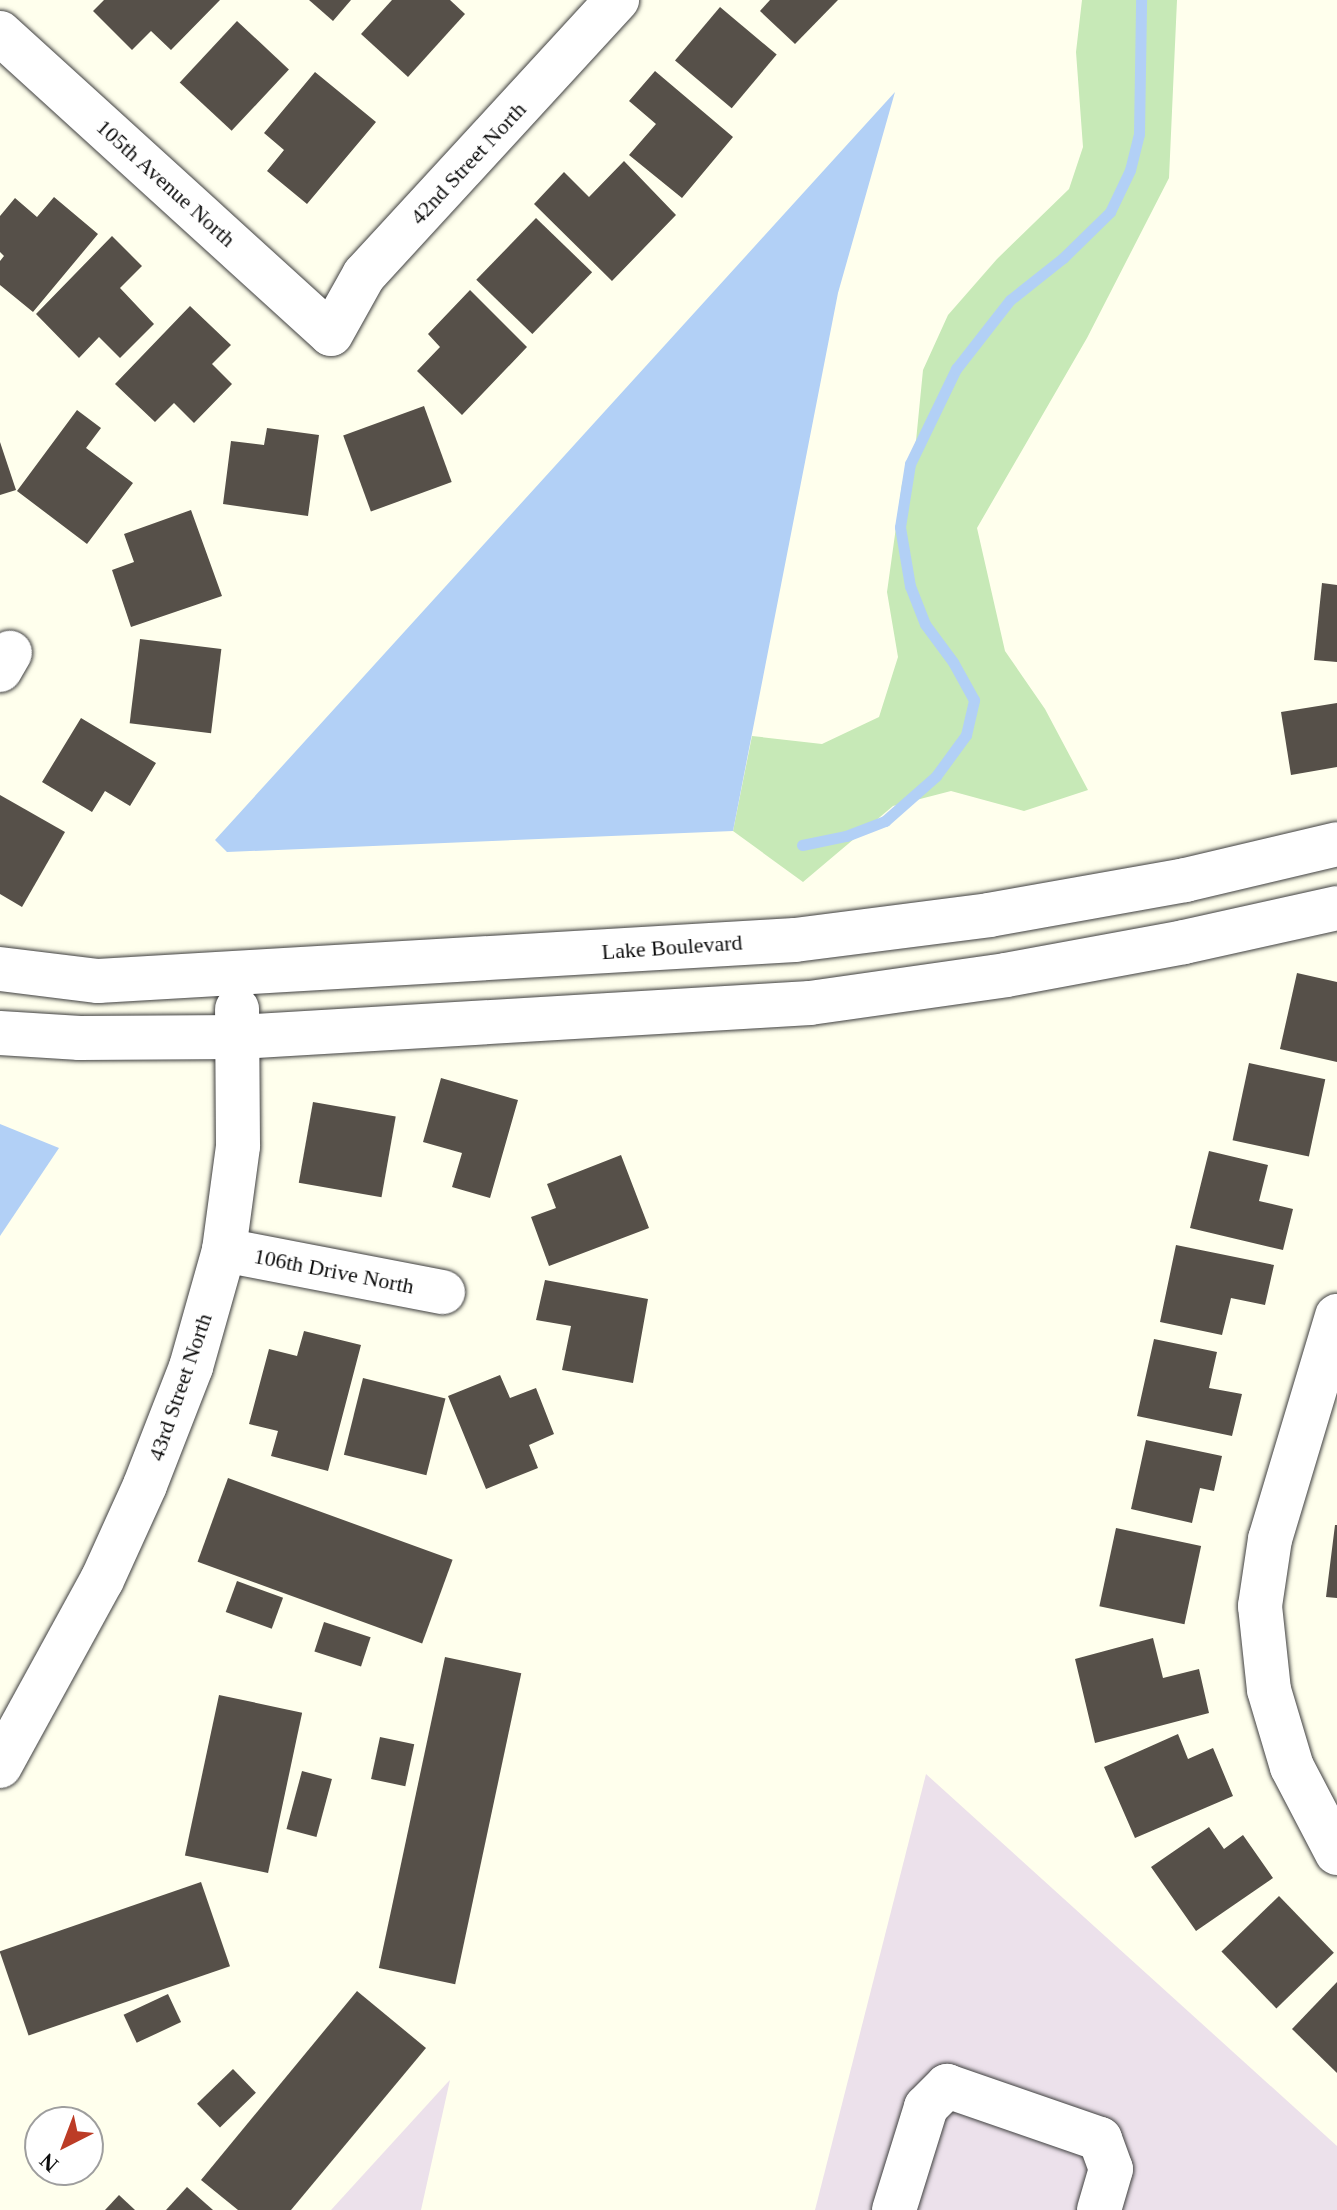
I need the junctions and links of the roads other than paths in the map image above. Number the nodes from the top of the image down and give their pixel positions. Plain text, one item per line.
1 (596, 7) edge
2 (0, 33) edge
3 (331, 334) joint
4 (1337, 844) edge
5 (1337, 908) edge
6 (0, 969) edge
7 (235, 975) junction
8 (0, 1033) edge
9 (239, 1037) junction
10 (224, 1250) junction
11 (443, 1292) dead end
12 (1337, 1316) edge
13 (0, 1766) edge
14 (1337, 1853) edge
15 (894, 2210) edge
16 (1099, 2210) edge

1 - 3 street, 42nd Street North
2 - 3 street, 105th Avenue North
4 - 7 street, Lake Boulevard
5 - 9 street
6 - 7 street, Lake Boulevard
7 - 9 street, 43rd Street North
8 - 9 street
9 - 10 street, 43rd Street North
10 - 11 street, 106th Drive North
10 - 13 street, 43rd Street North
12 - 14 street
15 - 16 street

